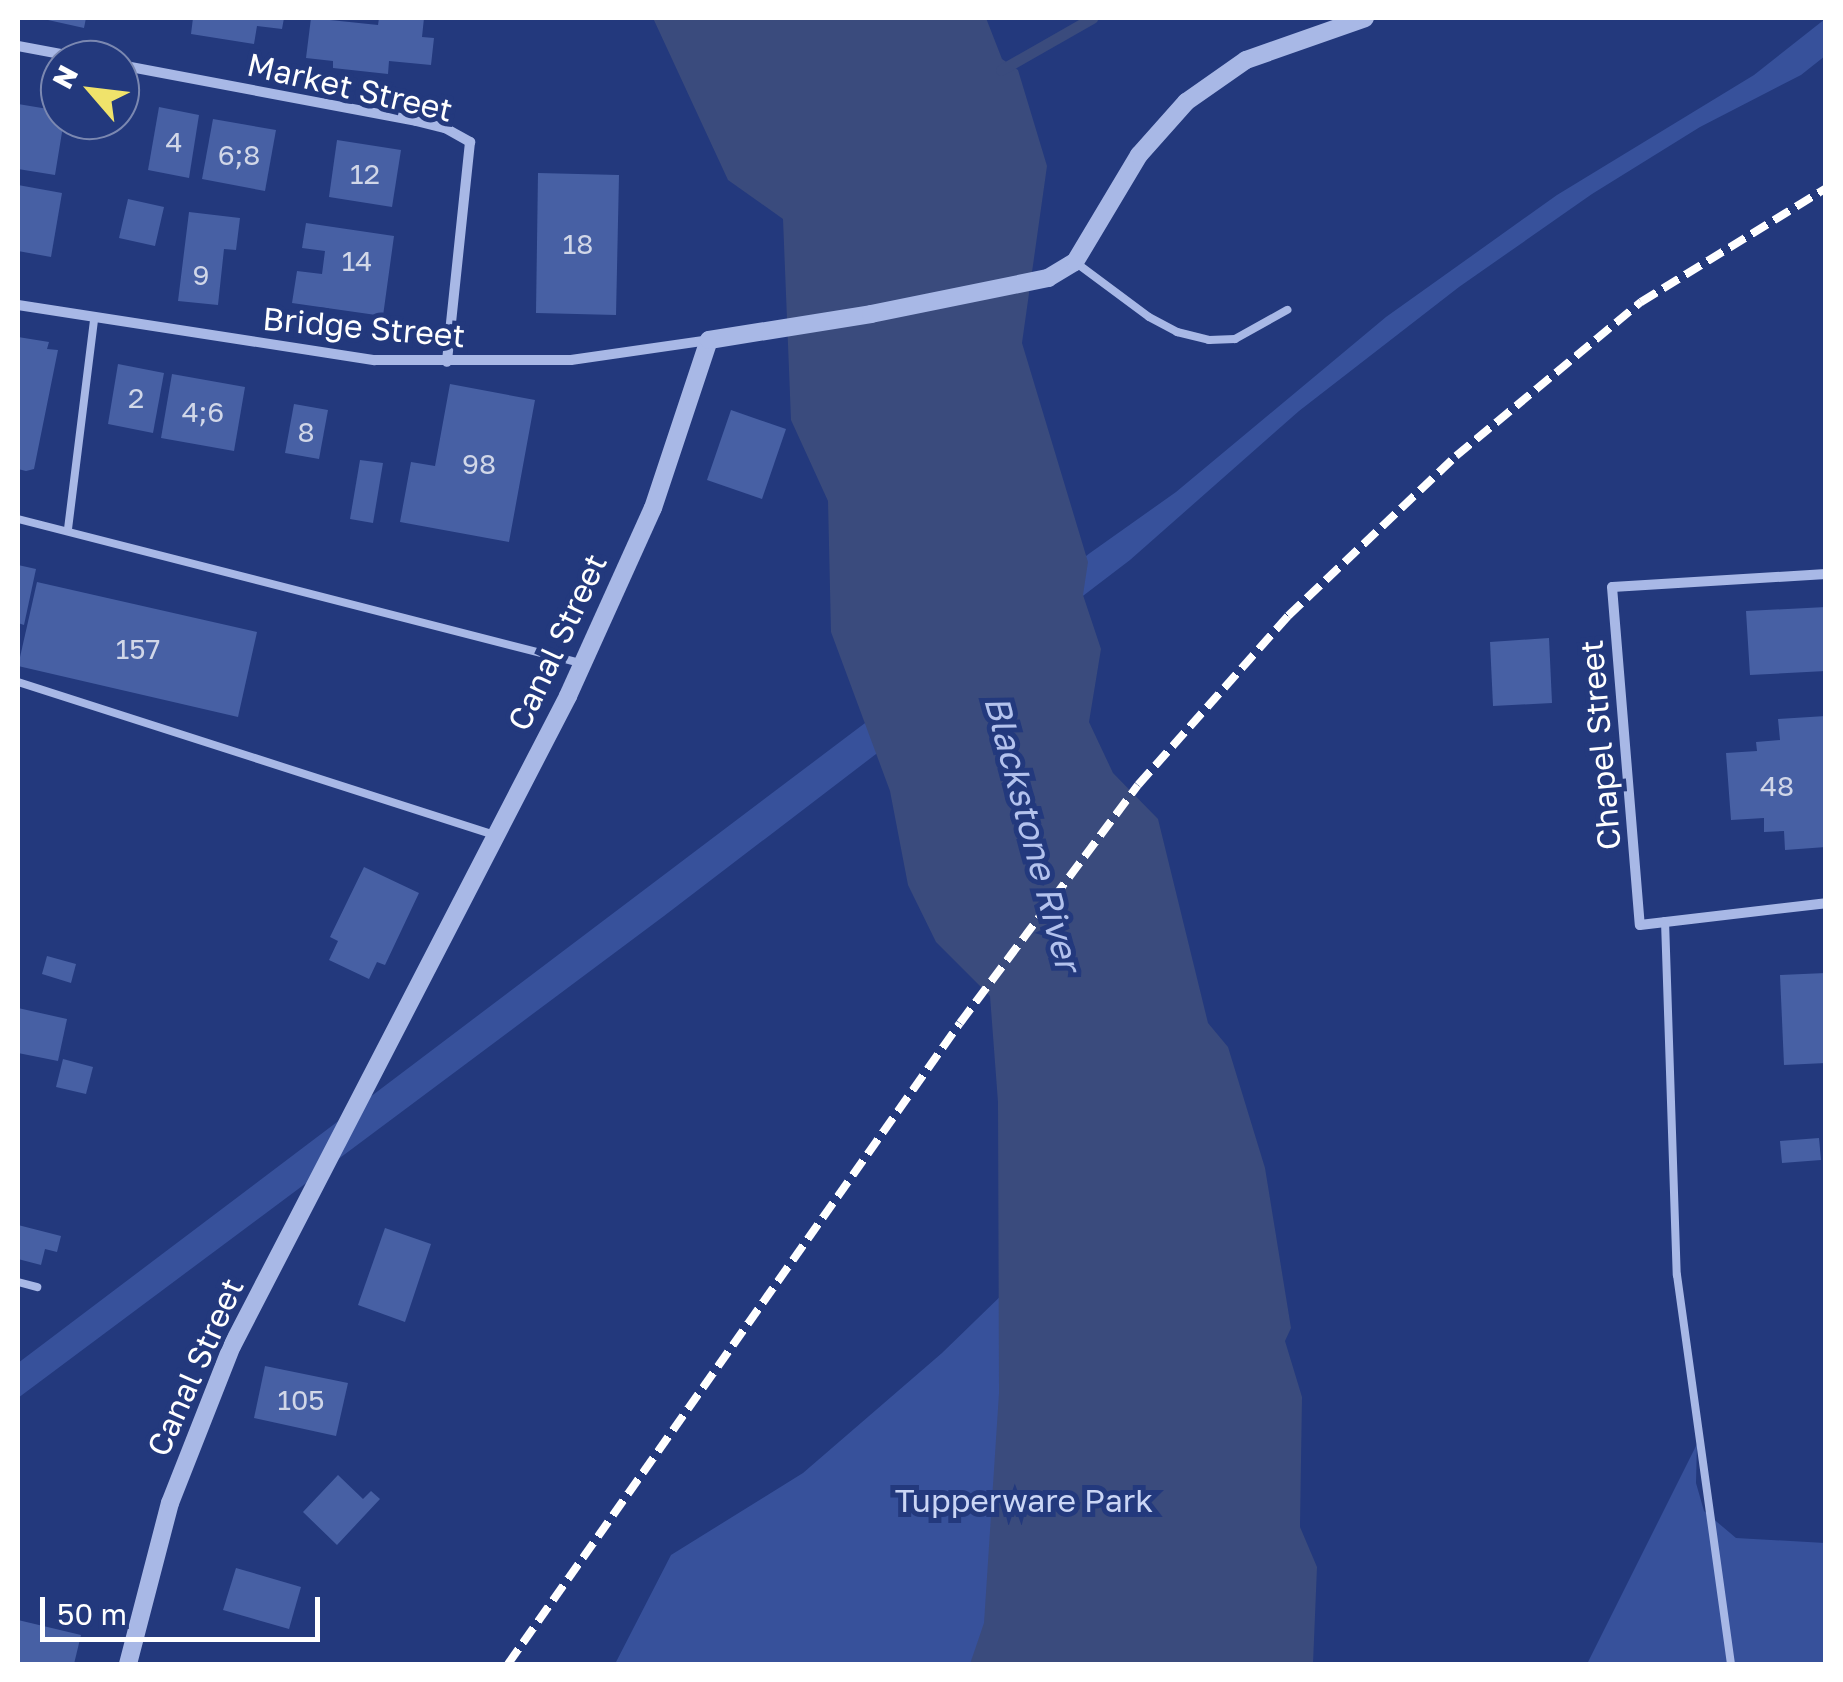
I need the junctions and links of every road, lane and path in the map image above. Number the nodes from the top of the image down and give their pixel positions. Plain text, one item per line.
1 (1365, 18) edge
2 (140, 69) edge
3 (1075, 262) junction
4 (18, 305) edge
5 (1287, 310) dead end
6 (94, 319) junction
7 (708, 340) junction
8 (446, 362) junction
9 (18, 520) edge
10 (68, 530) junction
11 (1826, 574) edge
12 (580, 663) junction
13 (18, 682) edge
14 (496, 836) junction
15 (1826, 903) edge
16 (1665, 922) junction
17 (18, 1282) edge
18 (37, 1287) dead end
19 (128, 1664) edge
20 (1731, 1664) edge

1 - 3 street
2 - 8 street, Market Street
3 - 5 lane
3 - 7 street
4 - 6 street, Bridge Street
6 - 8 street, Bridge Street
6 - 10 lane
7 - 8 street, Bridge Street
7 - 12 street, Canal Street
9 - 10 lane
10 - 12 lane
11 - 16 street, Chapel Street
12 - 14 street, Canal Street
13 - 14 lane
14 - 19 street, Canal Street
15 - 16 street
16 - 20 lane
17 - 18 lane

